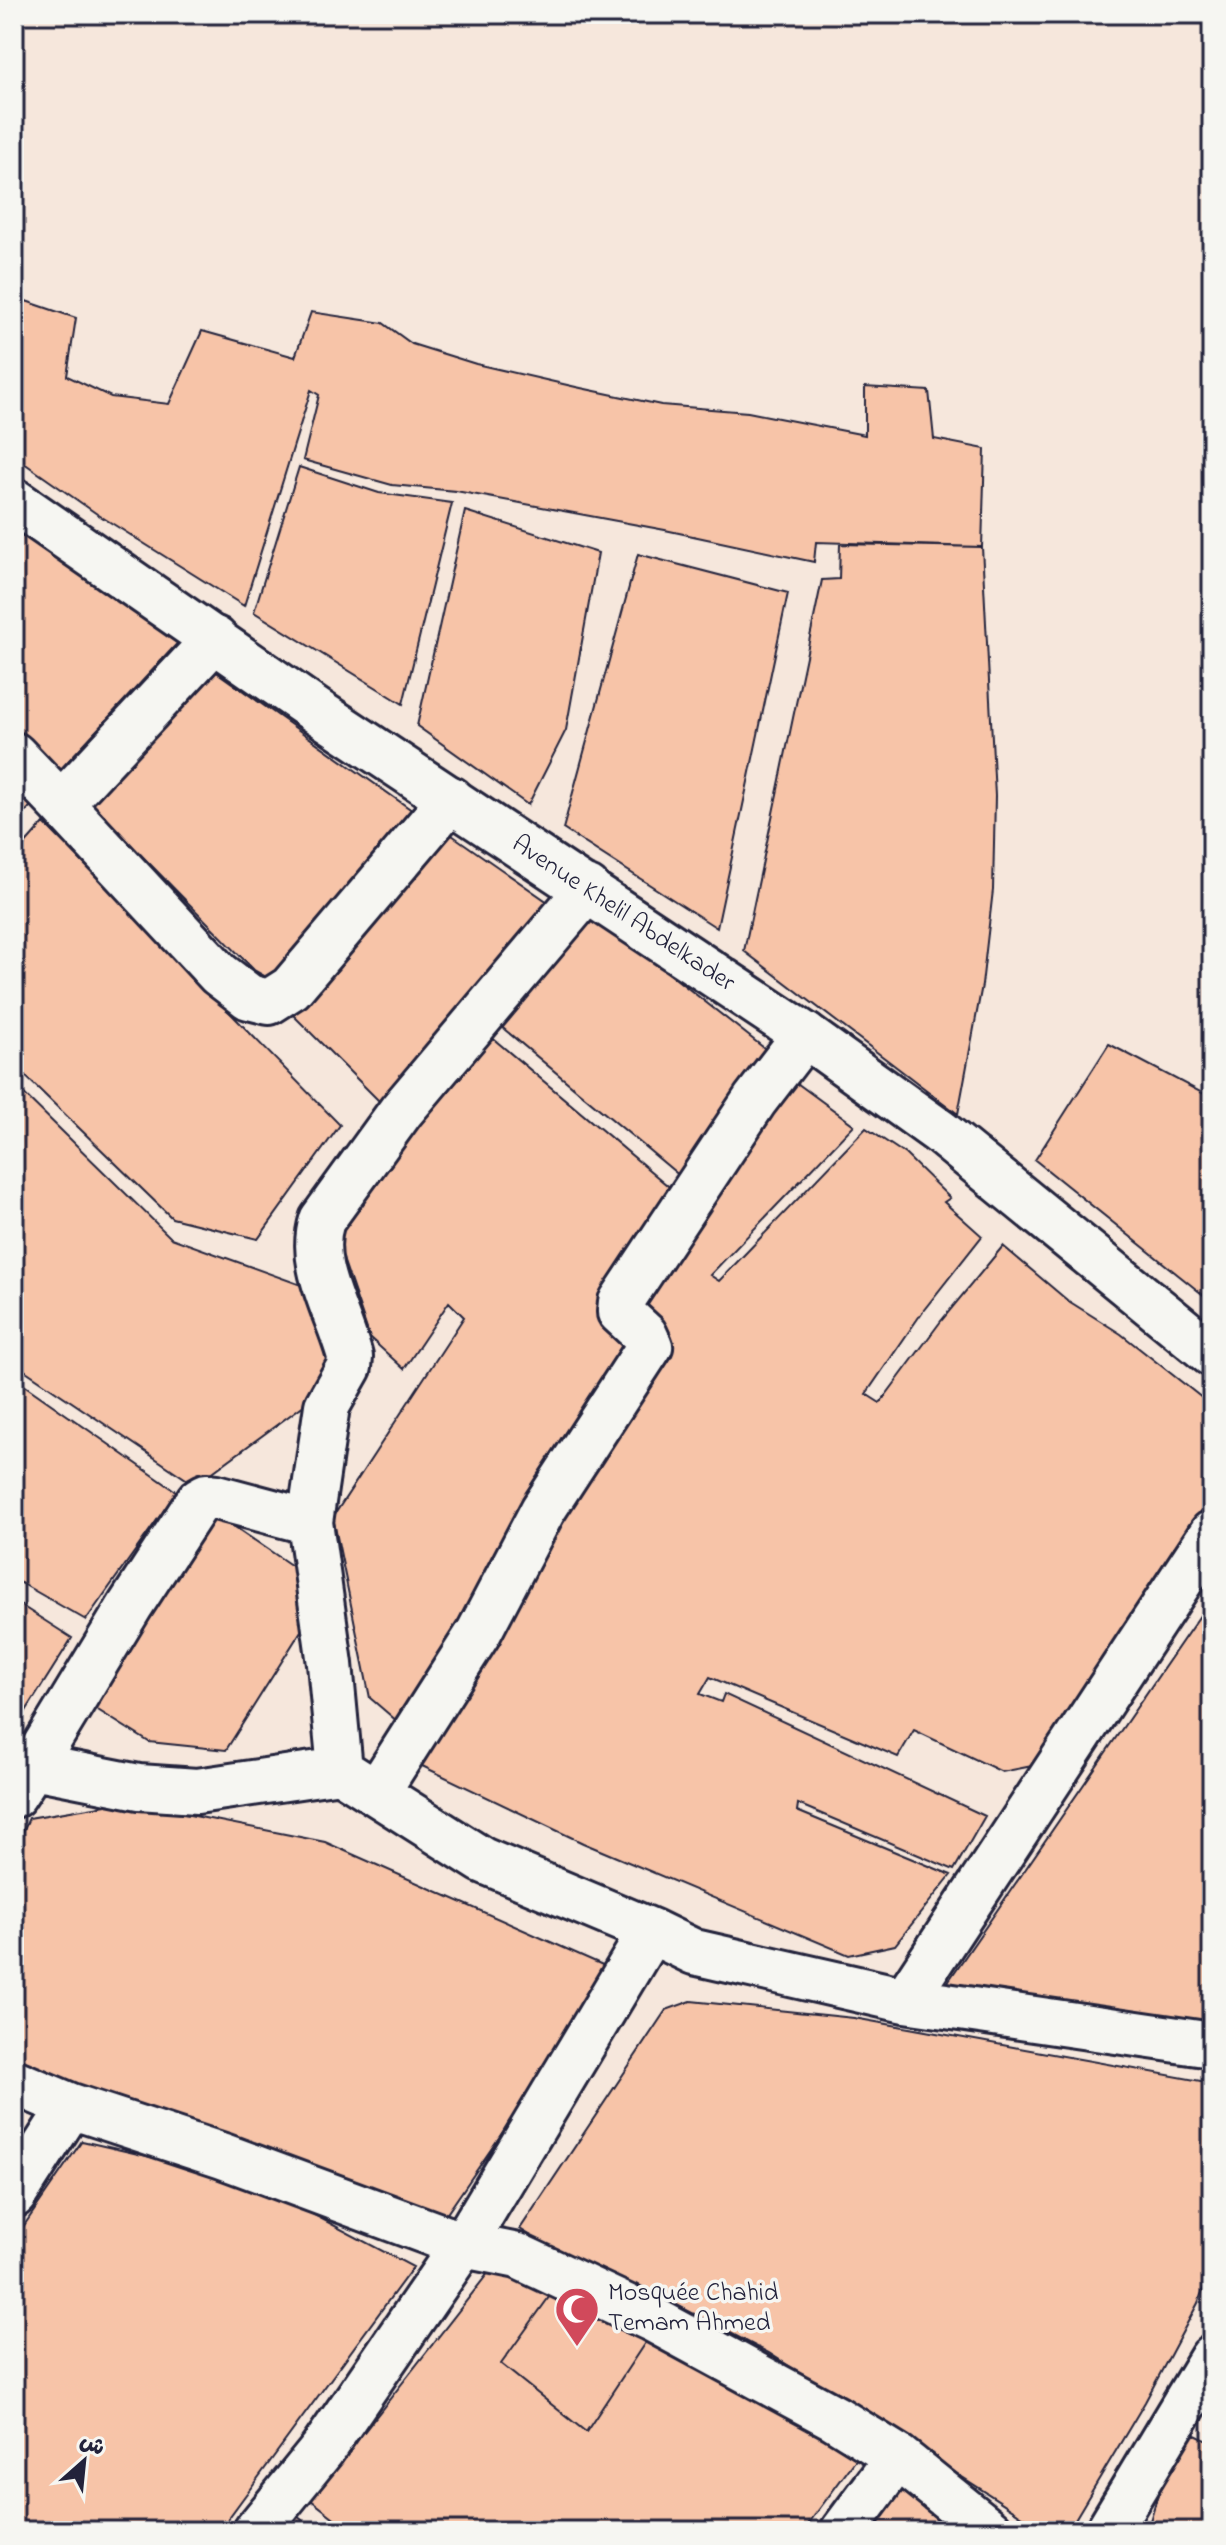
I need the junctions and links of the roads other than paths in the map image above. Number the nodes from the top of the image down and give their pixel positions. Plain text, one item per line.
1 (14, 501) edge
2 (215, 639) junction
3 (14, 755) edge
4 (451, 799) junction
5 (61, 804) junction
6 (588, 889) junction
7 (805, 1035) junction
8 (1212, 1354) edge
9 (310, 1522) junction
10 (1212, 1533) edge
11 (340, 1770) junction
12 (23, 1780) edge
13 (377, 1792) junction
14 (651, 1931) junction
15 (905, 2000) junction
16 (1212, 2045) edge
17 (14, 2082) edge
18 (71, 2106) junction
19 (14, 2195) edge
20 (463, 2245) junction
21 (1212, 2358) edge
22 (898, 2457) junction
23 (256, 2531) edge
24 (843, 2531) edge
25 (990, 2531) edge
26 (1108, 2531) edge

1 - 2 street, Avenue Khelil Abdelkader
2 - 4 street, Avenue Khelil Abdelkader
2 - 5 street
3 - 5 street
4 - 5 street
4 - 6 street, Avenue Khelil Abdelkader
6 - 7 street, Avenue Khelil Abdelkader
6 - 9 street
7 - 8 street, Avenue Khelil Abdelkader
7 - 13 street
9 - 11 street
9 - 12 street
10 - 15 street
11 - 12 street
11 - 13 street
13 - 14 street
14 - 15 street
14 - 20 street
15 - 16 street
17 - 18 street
18 - 19 street
18 - 20 street
20 - 22 street
20 - 23 street
21 - 26 street
22 - 24 street
22 - 25 street

